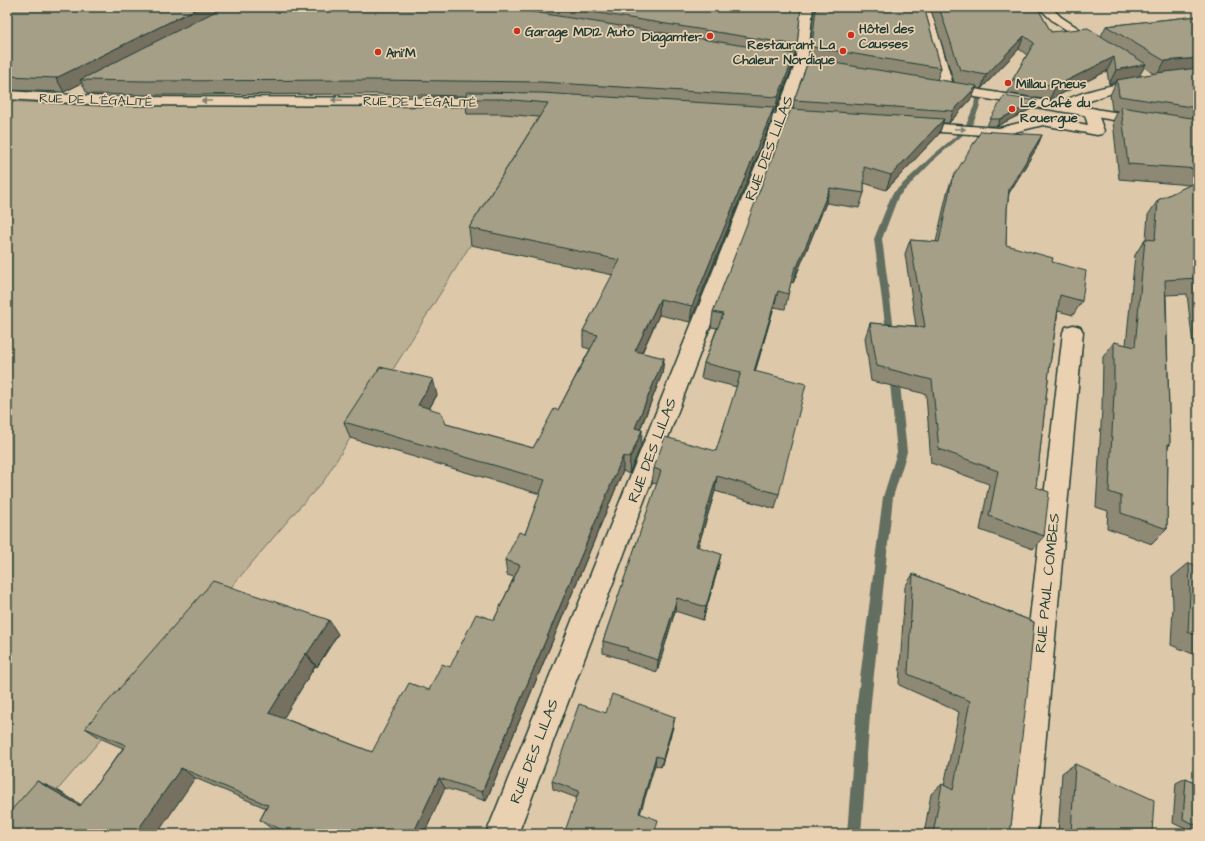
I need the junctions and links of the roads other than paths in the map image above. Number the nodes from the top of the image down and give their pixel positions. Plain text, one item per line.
1 (807, 7) edge
2 (1044, 7) edge
3 (925, 10) edge
4 (911, 12) edge
5 (1110, 52) edge
6 (756, 57) edge
7 (801, 65) junction
8 (844, 72) edge
9 (1142, 73) edge
10 (1198, 76) edge
11 (1155, 82) junction
12 (88, 87) edge
13 (7, 95) edge
14 (67, 98) junction
15 (510, 102) edge
16 (1065, 107) junction
17 (1091, 112) junction
18 (725, 115) edge
19 (781, 119) junction
20 (828, 122) edge
21 (898, 126) edge
22 (1198, 130) edge
23 (1073, 332) dead end
24 (502, 834) edge
25 (1021, 834) edge

1 - 7 street, RUE DES LILAS
2 - 5 street
3 - 4 street
3 - 16 street
6 - 7 street
7 - 8 street
7 - 19 street, RUE DES LILAS
9 - 11 street
10 - 11 street
11 - 16 street
12 - 14 street
13 - 14 street, RUE DE L'ÉGALITÉ
15 -> 14 street, RUE DE L'ÉGALITÉ
16 - 17 street
21 -> 17 street
17 - 22 street
18 - 19 street
19 - 20 street
19 - 24 street, RUE DES LILAS
23 - 25 street, RUE PAUL COMBES

